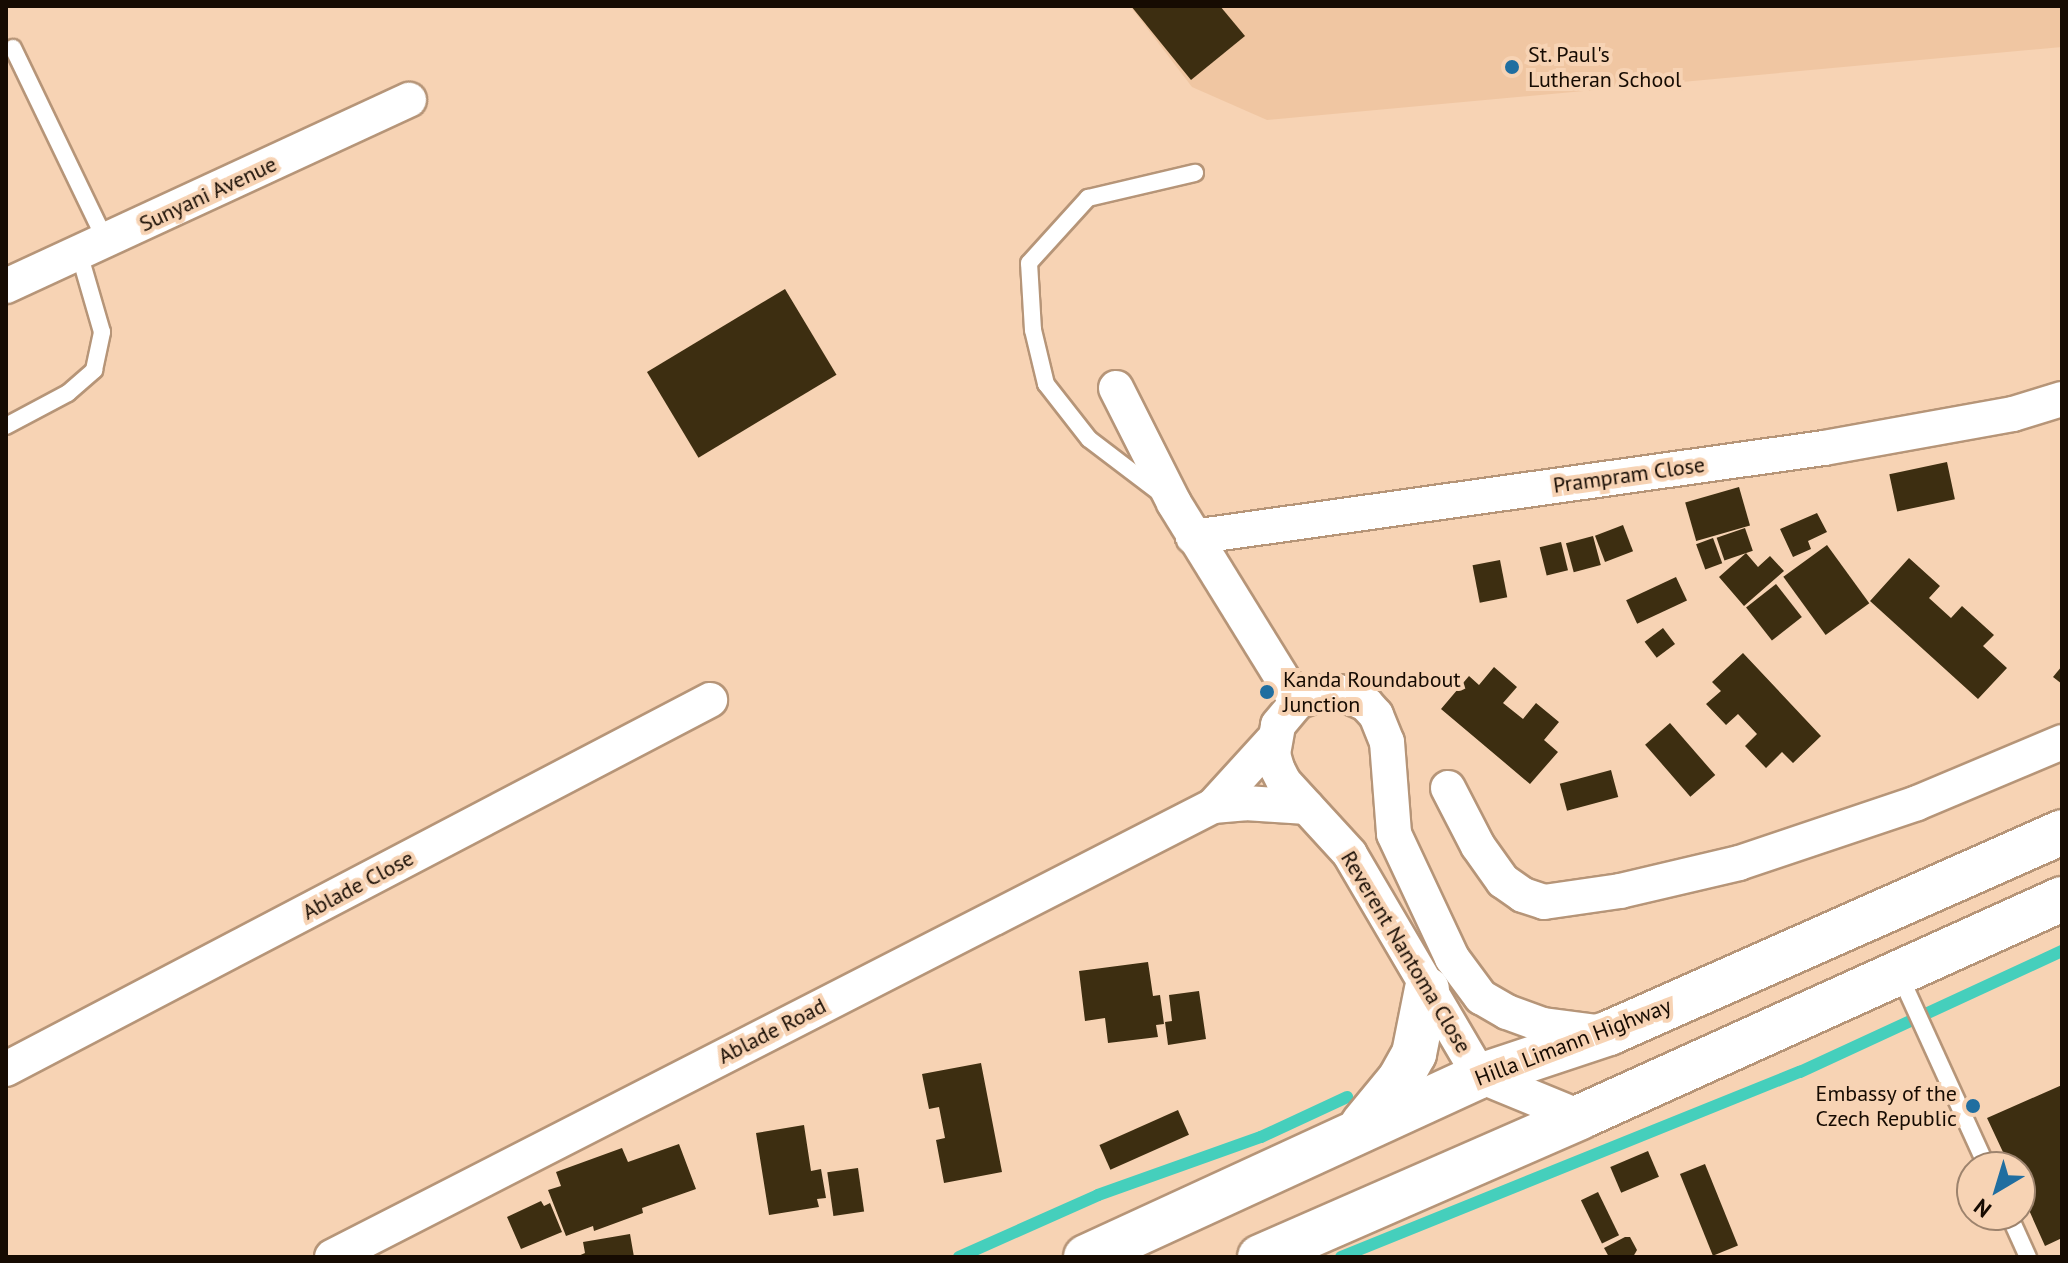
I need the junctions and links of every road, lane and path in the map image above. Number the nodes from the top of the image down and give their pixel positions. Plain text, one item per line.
1 (13, 48) dead end
2 (409, 100) dead end
3 (1195, 173) dead end
4 (93, 247) junction
5 (6, 286) edge
6 (1116, 388) dead end
7 (2062, 399) edge
8 (6, 426) edge
9 (1174, 503) junction
10 (1193, 537) junction
11 (710, 700) dead end
12 (1297, 702) junction
13 (1274, 739) junction
14 (2062, 742) edge
15 (1448, 788) dead end
16 (1213, 806) junction
17 (1307, 807) junction
18 (2062, 832) edge
19 (2062, 899) edge
20 (1898, 973) junction
21 (1427, 989) junction
22 (1609, 1033) junction
23 (6, 1069) edge
24 (1480, 1076) junction
25 (1580, 1117) junction
26 (1356, 1132) junction
27 (1980, 1151) edge
28 (2016, 1231) edge
29 (332, 1257) edge
30 (1086, 1257) edge
31 (1260, 1257) edge
32 (2028, 1257) edge

1 - 4 lane
2 - 4 street, Sunyani Avenue
3 - 9 lane
4 - 5 street, Sunyani Avenue
4 - 8 lane
6 - 9 street
7 - 10 street, Prampram Close
9 - 10 street
10 - 12 street
11 - 23 street, Ablade Close
12 - 13 street
12 - 22 street, Reverent Nantoma Close
13 - 16 street, Ablade Road
13 - 17 street, Reverent Nantoma Close
14 - 15 street
16 - 17 street, Ablade Road
16 - 29 street, Ablade Road
17 - 21 street, Reverent Nantoma Close
18 - 22 main road, Hilla Limann Highway
19 - 20 main road
20 - 25 main road
20 - 27 lane
21 - 24 street, Reverent Nantoma Close
21 - 26 main road
22 - 24 main road, Hilla Limann Highway
24 - 25 street, Reverent Nantoma Close
24 - 26 main road, Hilla Limann Highway
25 - 31 main road
26 - 30 main road, Hilla Limann Highway
28 - 32 lane

